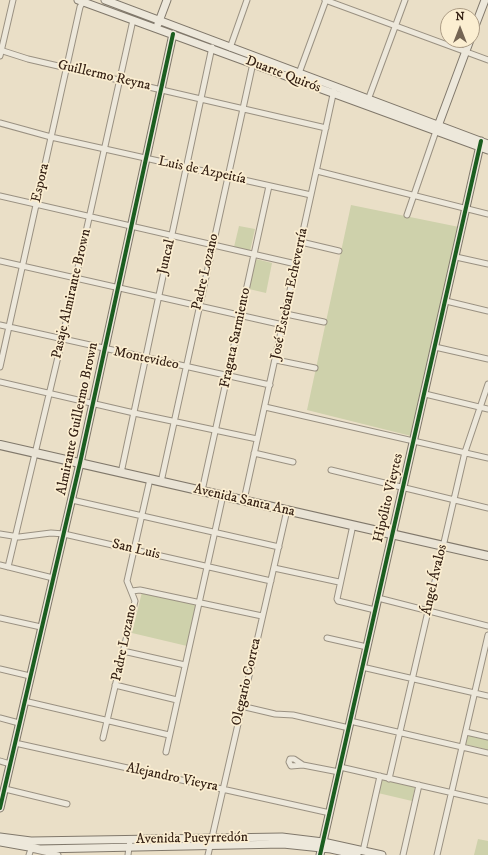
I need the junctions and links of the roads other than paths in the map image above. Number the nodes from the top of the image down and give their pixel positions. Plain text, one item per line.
1 (13, 0) edge
2 (105, 0) edge
3 (167, 0) edge
4 (247, 0) edge
5 (326, 0) edge
6 (405, 0) edge
7 (484, 0) edge
8 (81, 1) edge
9 (480, 11) edge
10 (133, 20) junction
11 (158, 25) junction
12 (396, 26) junction
13 (173, 34) junction
14 (213, 45) junction
15 (230, 48) junction
16 (467, 48) edge
17 (0, 52) edge
18 (466, 52) junction
19 (488, 60) edge
20 (253, 64) junction
21 (67, 68) junction
22 (298, 77) junction
23 (120, 79) junction
24 (162, 89) junction
25 (334, 91) junction
26 (202, 98) junction
27 (368, 100) junction
28 (243, 108) junction
29 (0, 123) edge
30 (326, 128) junction
31 (437, 128) junction
32 (51, 137) junction
33 (483, 144) edge
34 (104, 150) junction
35 (488, 150) edge
36 (147, 159) junction
37 (186, 168) junction
38 (316, 171) junction
39 (228, 177) junction
40 (269, 186) junction
41 (311, 195) junction
42 (414, 195) junction
43 (0, 196) edge
44 (36, 205) junction
45 (467, 208) junction
46 (488, 214) edge
47 (407, 215) dead end
48 (90, 217) junction
49 (132, 226) junction
50 (172, 236) junction
51 (301, 242) junction
52 (212, 245) junction
53 (338, 251) dead end
54 (254, 254) junction
55 (456, 257) junction
56 (0, 261) edge
57 (296, 264) junction
58 (488, 264) edge
59 (21, 267) junction
60 (75, 280) junction
61 (117, 288) junction
62 (158, 298) junction
63 (446, 301) junction
64 (198, 307) junction
65 (488, 311) edge
66 (286, 314) junction
67 (241, 316) junction
68 (324, 322) dead end
69 (0, 325) edge
70 (283, 325) junction
71 (8, 327) junction
72 (62, 340) junction
73 (435, 347) junction
74 (104, 350) junction
75 (145, 359) junction
76 (488, 359) edge
77 (276, 360) junction
78 (0, 367) edge
79 (185, 368) junction
80 (315, 368) dead end
81 (227, 376) junction
82 (0, 382) edge
83 (488, 384) edge
84 (270, 385) junction
85 (49, 393) junction
86 (425, 394) junction
87 (93, 404) junction
88 (265, 407) junction
89 (480, 407) junction
90 (488, 408) edge
91 (134, 413) junction
92 (174, 422) junction
93 (216, 430) junction
94 (257, 439) junction
95 (414, 441) junction
96 (0, 445) edge
97 (465, 452) junction
98 (36, 453) junction
99 (254, 453) junction
100 (488, 458) edge
101 (293, 462) dead end
102 (80, 463) junction
103 (331, 470) dead end
104 (121, 473) junction
105 (150, 479) junction
106 (161, 482) junction
107 (403, 488) junction
108 (202, 491) junction
109 (223, 495) junction
110 (72, 500) junction
111 (244, 500) junction
112 (454, 500) junction
113 (488, 508) edge
114 (288, 510) junction
115 (142, 516) junction
116 (353, 525) junction
117 (215, 533) junction
118 (0, 534) edge
119 (64, 534) junction
120 (392, 534) junction
121 (15, 538) junction
122 (443, 546) junction
123 (279, 547) junction
124 (134, 550) junction
125 (488, 556) edge
126 (0, 565) edge
127 (8, 567) junction
128 (207, 567) junction
129 (274, 568) junction
130 (54, 578) junction
131 (271, 581) junction
132 (339, 582) junction
133 (132, 591) junction
134 (378, 598) junction
135 (199, 602) junction
136 (375, 610) junction
137 (428, 610) junction
138 (262, 616) junction
139 (0, 618) edge
140 (488, 626) edge
141 (41, 627) junction
142 (488, 635) edge
143 (327, 638) dead end
144 (367, 647) junction
145 (123, 651) junction
146 (185, 665) junction
147 (362, 667) junction
148 (0, 669) edge
149 (30, 676) junction
150 (412, 678) junction
151 (115, 685) junction
152 (474, 693) junction
153 (488, 696) edge
154 (177, 700) junction
155 (24, 701) junction
156 (241, 706) junction
157 (0, 718) edge
158 (108, 720) junction
159 (19, 723) junction
160 (350, 725) junction
161 (399, 732) junction
162 (466, 732) junction
163 (170, 734) junction
164 (488, 737) edge
165 (103, 738) dead end
166 (15, 744) junction
167 (462, 748) junction
168 (166, 752) dead end
169 (488, 753) edge
170 (0, 761) edge
171 (10, 764) junction
172 (303, 765) dead end
173 (340, 770) junction
174 (380, 776) junction
175 (389, 779) junction
176 (418, 786) junction
177 (5, 789) junction
178 (223, 789) junction
179 (451, 793) junction
180 (488, 802) edge
181 (0, 803) edge
182 (67, 804) dead end
183 (330, 813) junction
184 (0, 837) edge
185 (211, 841) junction
186 (0, 842) edge
187 (130, 843) junction
188 (322, 848) edge
189 (30, 852) edge
190 (360, 853) edge
191 (58, 855) edge
192 (128, 855) edge
193 (208, 855) edge
194 (382, 855) edge
195 (403, 855) edge
196 (437, 855) edge

1 - 17 street
2 - 11 street, Duarte Quirós
3 - 11 street
4 - 15 street
5 - 12 street
5 - 22 street
6 - 12 street
7 - 9 street
8 - 10 street, Duarte Quirós
8 - 21 street, Espora
10 - 11 street, Duarte Quirós
10 - 23 street, Pasaje Almirante Brown
11 - 13 street, Duarte Quirós
11 - 14 street, Duarte Quirós
12 - 18 street
12 - 27 street
13 - 14 street, Duarte Quirós
13 - 24 street, Almirante Guillermo Brown
14 - 15 street, Duarte Quirós
14 - 20 street, Duarte Quirós
14 - 26 street, Juncal
15 - 22 street, Duarte Quirós
16 - 18 street
17 - 21 street, Guillermo Reyna
18 - 19 street
18 - 31 street
20 - 22 street, Duarte Quirós
20 - 28 street, Padre Lozano
21 - 23 street, Guillermo Reyna
21 - 32 street, Espora
22 - 25 street, Duarte Quirós
23 - 24 street, Guillermo Reyna
23 - 34 street, Pasaje Almirante Brown
24 - 26 street, Guillermo Reyna
24 - 36 street, Almirante Guillermo Brown
25 - 27 street, Duarte Quirós
25 - 30 street, José Esteban Echeverría
25 - 31 street, Duarte Quirós
26 - 28 street, Guillermo Reyna
26 - 37 street, Juncal
27 - 31 street, Duarte Quirós
28 - 30 street, Guillermo Reyna
28 - 39 street, Padre Lozano
29 - 32 street, Luis de Azpeitía
30 - 38 street, José Esteban Echeverría
31 - 33 street, Duarte Quirós
31 - 42 street
32 - 34 street, Luis de Azpeitía
32 - 44 street, Espora
33 - 35 street, Duarte Quirós
33 - 45 street, Hipólito Vieytes
34 - 36 street, Luis de Azpeitía
34 - 48 street, Pasaje Almirante Brown
36 - 37 street, Luis de Azpeitía
36 - 49 street, Almirante Guillermo Brown
37 - 39 street, Luis de Azpeitía
37 - 50 street, Juncal
38 - 41 street, José Esteban Echeverría
38 - 42 street
39 - 40 street, Luis de Azpeitía
39 - 52 street, Padre Lozano
40 - 41 street, Luis de Azpeitía
40 - 54 street, Fragata Sarmiento
41 - 51 street, José Esteban Echeverría
42 - 45 street
42 - 47 street
43 - 44 street
44 - 48 street
44 - 59 street, Espora
45 - 46 street
45 - 55 street, Hipólito Vieytes
48 - 49 street
48 - 60 street, Pasaje Almirante Brown
49 - 50 street
49 - 61 street, Almirante Guillermo Brown
50 - 52 street
50 - 62 street, Juncal
51 - 53 street
51 - 57 street, José Esteban Echeverría
52 - 54 street
52 - 64 street, Padre Lozano
54 - 57 street
54 - 67 street, Fragata Sarmiento
55 - 58 street
55 - 63 street, Hipólito Vieytes
56 - 59 street
57 - 66 street, José Esteban Echeverría
59 - 60 street
59 - 71 street, Espora
60 - 61 street
60 - 72 street, Pasaje Almirante Brown
61 - 62 street
61 - 74 street, Almirante Guillermo Brown
62 - 64 street
62 - 75 street, Juncal
63 - 65 street
63 - 73 street, Hipólito Vieytes
64 - 67 street
64 - 79 street, Padre Lozano
66 - 68 street
66 - 70 street, José Esteban Echeverría
67 - 70 street
67 - 81 street, Fragata Sarmiento
69 - 71 street, Montevideo
70 - 77 street, José Esteban Echeverría
71 - 72 street, Montevideo
71 - 78 street, Espora
72 - 74 street, Montevideo
72 - 85 street, Pasaje Almirante Brown
73 - 76 street
73 - 86 street, Hipólito Vieytes
74 - 75 street, Montevideo
74 - 87 street, Almirante Guillermo Brown
75 - 79 street, Montevideo
75 - 91 street, Juncal
77 - 80 street
77 - 84 street, José Esteban Echeverría
79 - 81 street, Montevideo
79 - 92 street, Padre Lozano
81 - 84 street, Montevideo
81 - 93 street, Fragata Sarmiento
82 - 85 street
83 - 89 street, Ángel Ávalos
84 - 88 street, José Esteban Echeverría
85 - 87 street
85 - 98 street, Pasaje Almirante Brown
86 - 89 street
86 - 95 street, Hipólito Vieytes
87 - 91 street
87 - 102 street, Almirante Guillermo Brown
88 - 94 street, José Esteban Echeverría
88 - 95 street
89 - 90 street
89 - 97 street, Ángel Ávalos
91 - 92 street
91 - 104 street, Juncal
92 - 93 street
92 - 106 street, Padre Lozano
93 - 94 street
93 - 108 street, Fragata Sarmiento
94 - 99 street, José Esteban Echeverría
95 - 97 street
95 - 107 street, Hipólito Vieytes
96 - 98 main road, Avenida Santa Ana
97 - 100 street
97 - 112 street, Ángel Ávalos
98 - 102 main road, Avenida Santa Ana
98 - 121 street, Pasaje Almirante Brown
99 - 101 street
99 - 111 street, José Esteban Echeverría
102 - 104 main road, Avenida Santa Ana
102 - 110 street, Almirante Guillermo Brown
103 - 107 street
104 - 105 main road, Avenida Santa Ana
105 - 106 main road, Avenida Santa Ana
105 - 115 street, Padre Lozano
106 - 108 main road, Avenida Santa Ana
107 - 112 street
107 - 120 street, Hipólito Vieytes
108 - 109 main road, Avenida Santa Ana
109 - 111 main road, Avenida Santa Ana
109 - 117 street
110 - 115 street
110 - 119 street, Almirante Guillermo Brown
111 - 114 main road, Avenida Santa Ana
112 - 113 street
112 - 122 street, Ángel Ávalos
114 - 116 main road, Avenida Santa Ana
114 - 123 street, Olegario Correa
115 - 117 street
115 - 124 street, Padre Lozano
116 - 120 main road, Avenida Santa Ana
116 - 132 street
117 - 123 street
117 - 128 street
118 - 121 street, San Luis
119 - 121 street, San Luis
119 - 124 street, San Luis
119 - 130 street, Almirante Guillermo Brown
120 - 122 main road, Avenida Santa Ana
120 - 134 street, Hipólito Vieytes
121 - 127 street, Pasaje Almirante Brown
122 - 125 main road, Avenida Santa Ana
122 - 137 street, Ángel Ávalos
123 - 129 street, Olegario Correa
124 - 128 street, San Luis
124 - 133 street, Padre Lozano
126 - 127 street
127 - 130 street
128 - 131 street, San Luis
128 - 135 street
129 - 131 street, Olegario Correa
129 - 132 street
130 - 141 street, Almirante Guillermo Brown
131 - 138 street, Olegario Correa
132 - 136 street
133 - 135 street
133 - 145 street, Padre Lozano
134 - 136 street, Hipólito Vieytes
134 - 137 street
135 - 138 street
135 - 146 street
136 - 144 street, Hipólito Vieytes
137 - 140 street
137 - 150 street, Ángel Ávalos
138 - 156 street, Olegario Correa
139 - 141 street
141 - 149 street, Almirante Guillermo Brown
142 - 152 street
143 - 144 street
144 - 147 street, Hipólito Vieytes
145 - 146 street
145 - 151 street, Padre Lozano
146 - 154 street
147 - 150 street
147 - 160 street, Hipólito Vieytes
148 - 149 street
149 - 155 street, Almirante Guillermo Brown
150 - 152 street
150 - 161 street, Ángel Ávalos
151 - 154 street
151 - 158 street, Padre Lozano
152 - 153 street
152 - 162 street
154 - 163 street
155 - 158 street
155 - 159 street, Almirante Guillermo Brown
156 - 160 street
156 - 178 street, Olegario Correa
157 - 159 street
158 - 163 street
158 - 165 street, Padre Lozano
159 - 166 street, Almirante Guillermo Brown
160 - 161 street
160 - 173 street, Hipólito Vieytes
161 - 167 street
161 - 175 street, Ángel Ávalos
162 - 164 street
162 - 167 street
163 - 168 street
166 - 171 street, Almirante Guillermo Brown
166 - 178 street, Alejandro Vieyra
167 - 169 street
167 - 179 street
170 - 171 street
171 - 177 street, Almirante Guillermo Brown
172 - 173 street
173 - 174 street
173 - 183 street, Hipólito Vieytes
174 - 175 street
174 - 190 street
175 - 176 street
176 - 179 street
176 - 195 street
177 - 181 street, Almirante Guillermo Brown
177 - 182 street
178 - 183 street, Alejandro Vieyra
178 - 185 street, Olegario Correa
179 - 180 street
179 - 196 street
183 - 188 street, Hipólito Vieytes
184 - 187 street, Avenida Pueyrredón
185 - 187 street, Avenida Pueyrredón
185 - 188 street, Avenida Pueyrredón
185 - 193 street, Olegario Correa
186 - 189 street, Avenida Pueyrredón
187 - 189 street, Avenida Pueyrredón
187 - 192 street
188 - 190 street, Avenida Pueyrredón
189 - 191 street
190 - 194 street, Avenida Pueyrredón

